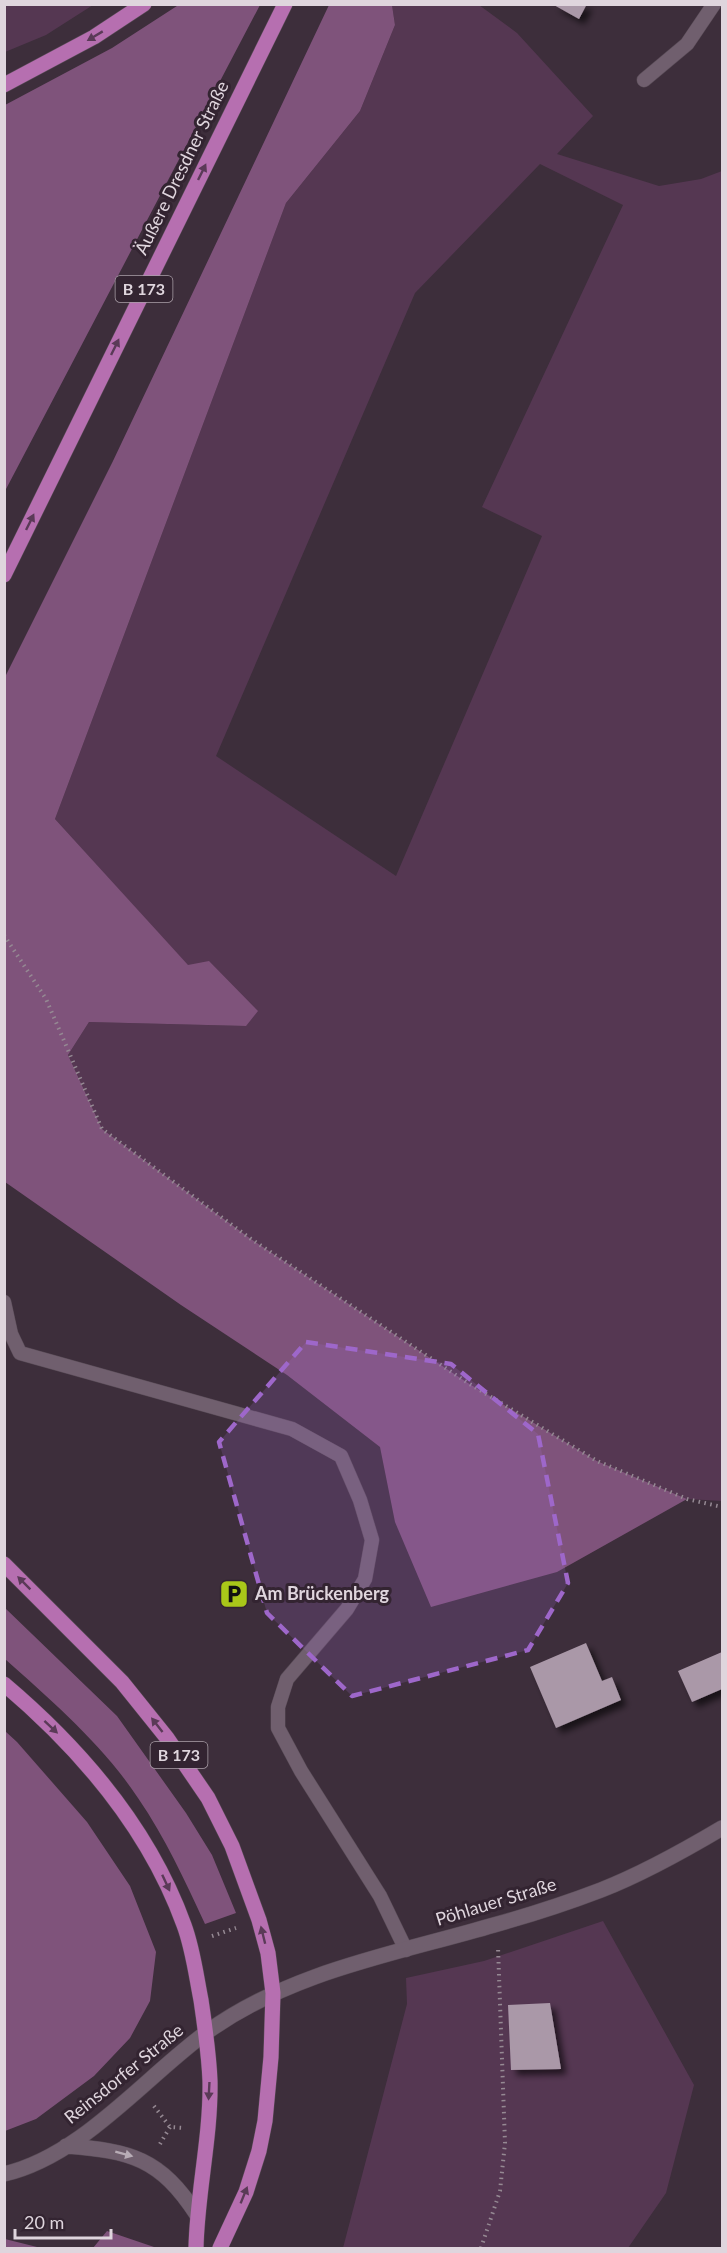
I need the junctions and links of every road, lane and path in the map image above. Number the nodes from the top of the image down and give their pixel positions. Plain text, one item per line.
1 (144, 4) edge
2 (285, 4) edge
3 (714, 4) edge
4 (644, 80) dead end
5 (4, 85) edge
6 (4, 575) edge
7 (4, 935) edge
8 (4, 1302) edge
9 (723, 1507) edge
10 (4, 1564) edge
11 (4, 1684) edge
12 (723, 1828) edge
13 (260, 1920) junction
14 (497, 1924) junction
15 (190, 1943) junction
16 (406, 1950) junction
17 (273, 1993) junction
18 (206, 2033) junction
19 (66, 2146) junction
20 (4, 2174) edge
21 (197, 2215) junction
22 (196, 2248) edge
23 (219, 2248) edge
24 (481, 2248) edge

1 -> 5 main road
6 -> 2 main road, Äußere Dresdner Straße / B 173
3 - 4 lane
7 - 9 path
8 - 16 lane
13 -> 10 main road, B 173
11 -> 15 main road
12 - 14 street, Pöhlauer Straße
13 - 15 path
17 -> 13 main road, B 173
14 - 16 street, Pöhlauer Straße
14 - 24 path
15 - 18 main road
16 - 17 street, Pöhlauer Straße
17 - 18 street, Reinsdorfer Straße
23 -> 17 main road, B 173
18 - 19 street, Reinsdorfer Straße
18 -> 21 main road
19 - 20 street, Reinsdorfer Straße
19 -> 21 street, Reinsdorfer Straße
21 - 22 main road

